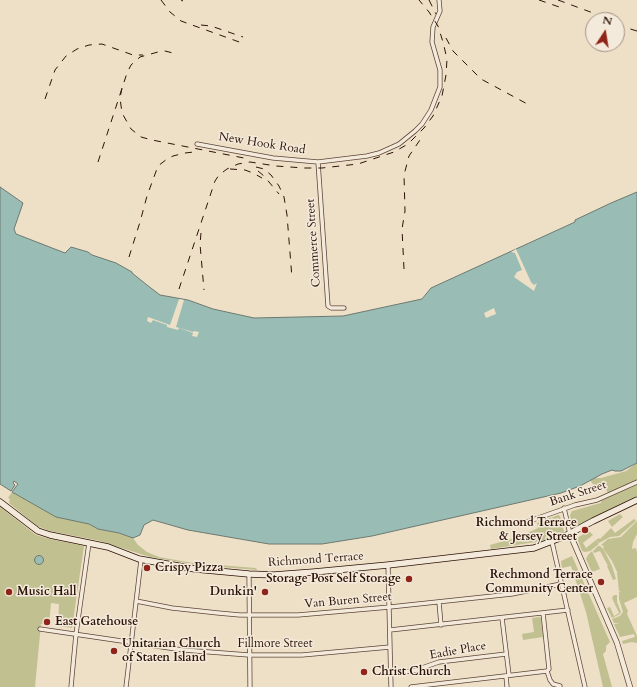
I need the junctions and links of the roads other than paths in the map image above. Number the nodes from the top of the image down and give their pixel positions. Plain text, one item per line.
1 (439, 0) edge
2 (197, 144) dead end
3 (318, 162) junction
4 (344, 308) dead end
5 (637, 482) edge
6 (637, 500) edge
7 (0, 502) edge
8 (564, 508) junction
9 (524, 523) dead end
10 (570, 534) junction
11 (552, 542) junction
12 (89, 543) junction
13 (141, 560) junction
14 (388, 565) junction
15 (249, 574) junction
16 (561, 584) junction
17 (136, 601) junction
18 (439, 602) junction
19 (390, 607) junction
20 (568, 610) junction
21 (543, 613) junction
22 (249, 614) junction
23 (502, 618) junction
24 (441, 625) junction
25 (40, 629) dead end
26 (390, 630) junction
27 (76, 634) junction
28 (131, 642) junction
29 (390, 647) junction
30 (506, 654) junction
31 (249, 655) junction
32 (548, 670) junction
33 (391, 673) junction
34 (507, 676) junction
35 (443, 685) edge
36 (560, 686) edge
37 (71, 687) edge
38 (126, 687) edge
39 (250, 687) edge
40 (391, 687) edge
41 (411, 687) edge
42 (507, 687) edge
43 (585, 687) edge
44 (630, 687) edge

1 - 3 street, New Hook Road
2 - 3 street, New Hook Road
3 - 4 street, Commerce Street
5 - 8 street, Bank Street
6 - 10 main road, Richmond Terrace
7 - 12 main road, Richmond Terrace
8 - 9 street, Bank Street
8 - 10 street
10 - 11 main road, Richmond Terrace
10 - 44 street
11 - 14 main road, Richmond Terrace
11 - 16 street
12 - 13 main road, Richmond Terrace
12 - 27 street
13 - 15 main road, Richmond Terrace
13 - 17 street
14 - 15 main road, Richmond Terrace
14 - 19 street
15 - 22 street
16 - 18 street, Van Buren Street
16 - 20 street
17 - 22 street, Van Buren Street
17 - 28 street
18 - 19 street, Van Buren Street
18 - 24 street
19 - 22 street, Van Buren Street
19 - 26 street
20 - 21 street
20 - 43 street
21 - 23 street
21 - 32 street
22 - 31 street
23 - 24 street
23 - 30 street
24 - 26 street
25 - 27 street, Fillmore Street
26 - 29 street
27 - 28 street, Fillmore Street
27 - 37 street
28 - 31 street, Fillmore Street
28 - 38 street
29 - 31 street, Fillmore Street
29 - 33 street
30 - 33 street, Eadie Place
30 - 34 street
31 - 39 street
32 - 34 street
32 - 36 street
33 - 40 street
34 - 35 street
34 - 42 street
35 - 41 street

